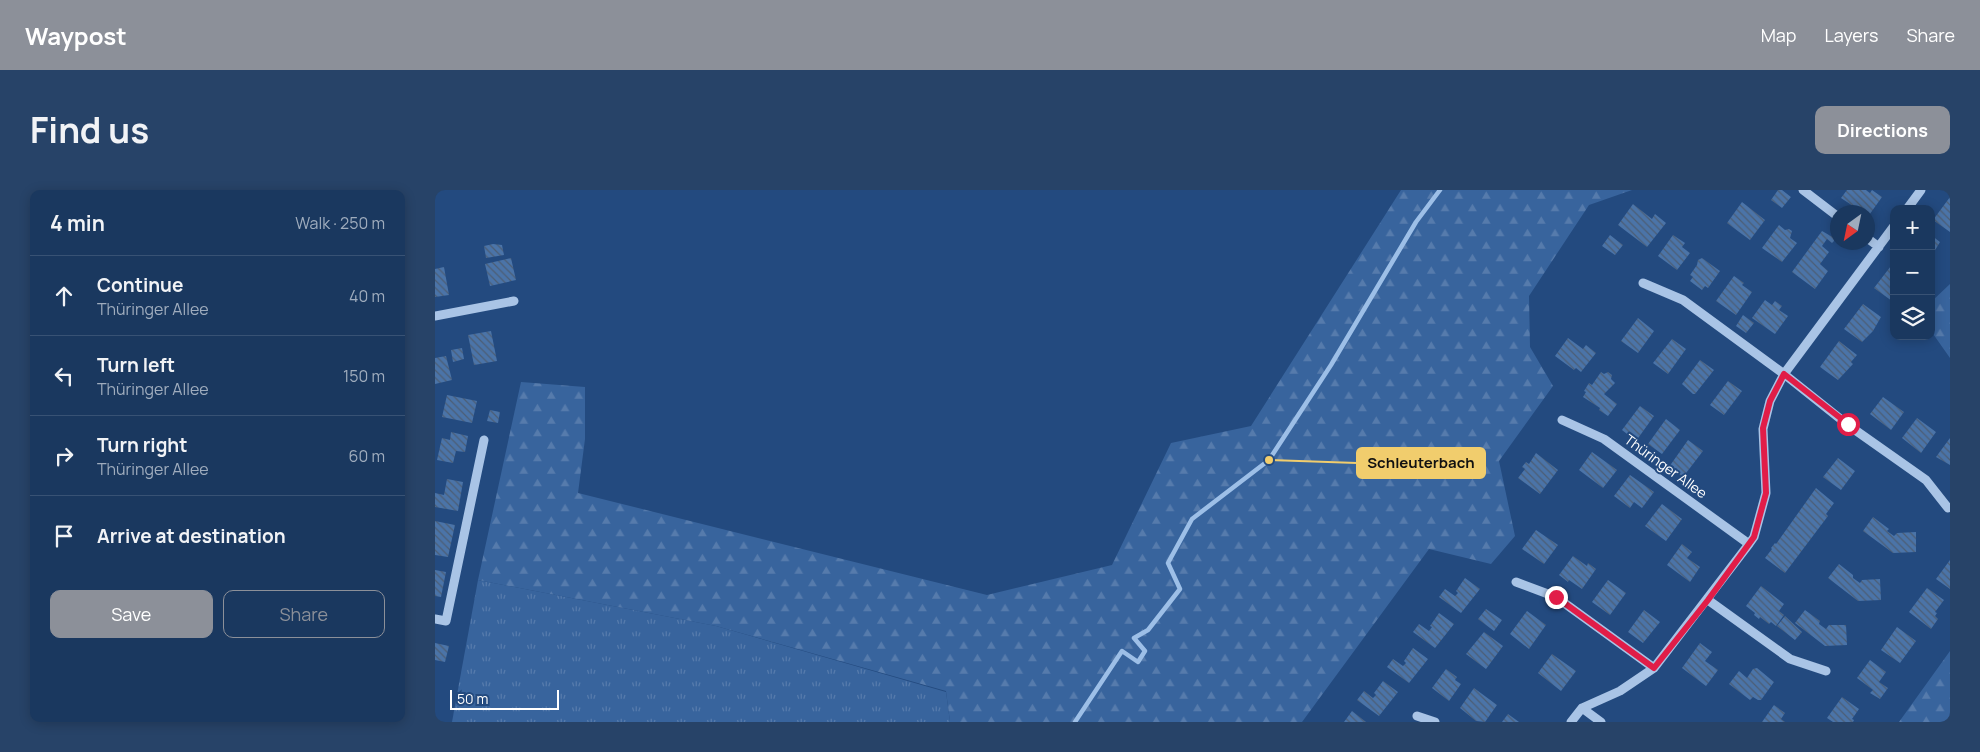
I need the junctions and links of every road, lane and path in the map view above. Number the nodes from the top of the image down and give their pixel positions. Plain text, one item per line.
1 (1803, 190) edge
2 (1921, 190) edge
3 (1910, 205) edge
4 (1830, 211) edge
5 (1890, 232) edge
6 (1875, 244) edge
7 (1879, 247) junction
8 (1643, 283) dead end
9 (514, 302) dead end
10 (435, 316) edge
11 (1784, 374) junction
12 (1562, 420) dead end
13 (484, 440) dead end
14 (1948, 508) dead end
15 (1749, 544) junction
16 (1517, 582) dead end
17 (1708, 600) junction
18 (435, 619) edge
19 (1654, 668) junction
20 (1826, 671) dead end
21 (1582, 708) junction
22 (1417, 716) dead end
23 (1435, 722) edge
24 (1571, 722) edge
25 (1601, 722) edge

1 - 4 street
2 - 3 street
5 - 7 street
6 - 7 street
7 - 11 street
8 - 11 street
9 - 10 street
11 - 14 street
11 - 15 street
12 - 15 street, Thüringer Allee
13 - 18 street
15 - 17 street
16 - 19 street
17 - 19 street
17 - 20 street
19 - 21 street
21 - 24 street
21 - 25 street
22 - 23 street

